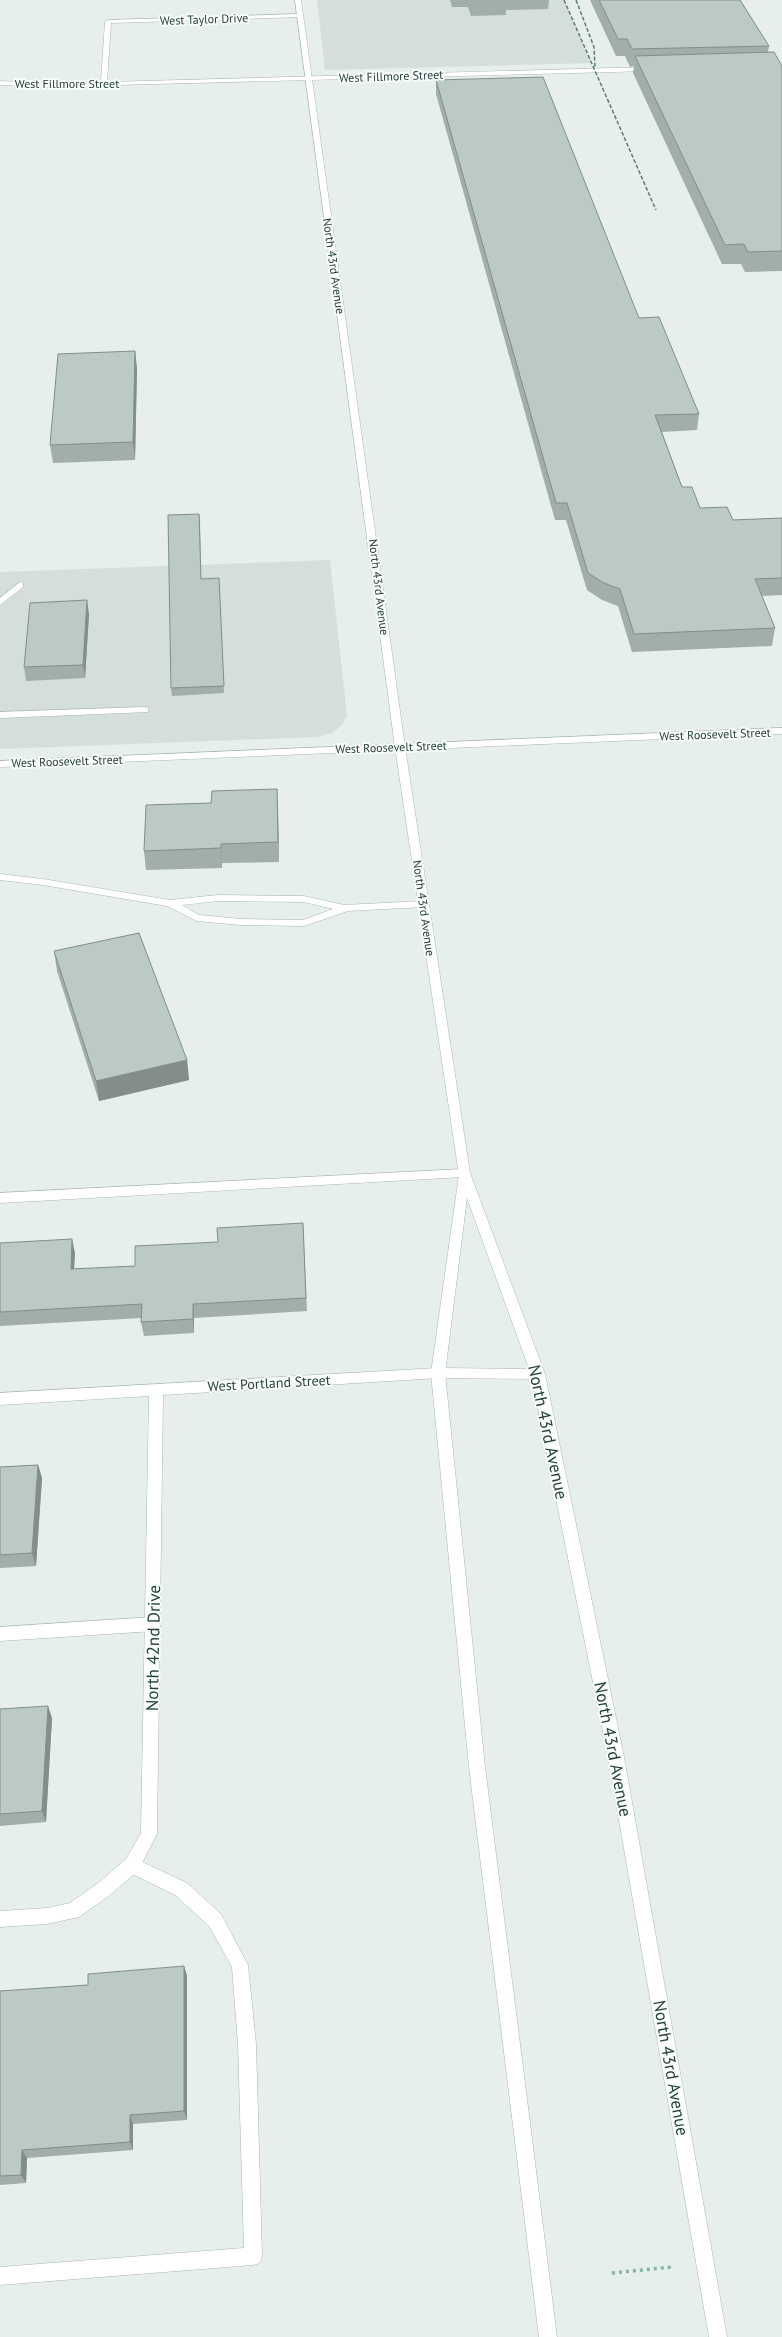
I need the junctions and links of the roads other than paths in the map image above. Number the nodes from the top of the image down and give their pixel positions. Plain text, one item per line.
1 (298, 0) edge
2 (300, 16) junction
3 (657, 69) edge
4 (308, 78) junction
5 (0, 83) edge
6 (104, 84) junction
7 (20, 585) dead end
8 (0, 602) edge
9 (146, 710) dead end
10 (0, 715) edge
11 (782, 731) edge
12 (400, 747) junction
13 (0, 764) edge
14 (0, 877) edge
15 (170, 903) junction
16 (423, 904) junction
17 (344, 908) junction
18 (464, 1173) junction
19 (0, 1198) edge
20 (438, 1373) junction
21 (538, 1374) junction
22 (156, 1390) junction
23 (0, 1399) edge
24 (154, 1624) junction
25 (0, 1634) edge
26 (132, 1865) junction
27 (0, 1919) edge
28 (0, 2276) edge
29 (548, 2337) edge
30 (718, 2337) edge

1 - 2 main road, North 43rd Avenue
2 - 4 main road, North 43rd Avenue
2 - 6 main road, West Taylor Drive
3 - 4 main road, West Fillmore Street
4 - 6 main road, West Fillmore Street
4 - 12 main road, North 43rd Avenue
5 - 6 main road, West Fillmore Street
7 - 8 main road
9 - 10 main road
11 - 12 main road, West Roosevelt Street
12 - 13 main road, West Roosevelt Street
12 - 16 main road, North 43rd Avenue
14 - 15 main road
15 - 17 main road
15 - 17 main road
16 - 17 main road
16 - 18 main road, North 43rd Avenue
18 - 19 main road
18 - 20 main road, North 43rd Avenue
18 - 21 main road, North 43rd Avenue
20 - 21 main road, West Portland Street
20 - 22 main road, West Portland Street
20 - 29 main road, North 43rd Avenue
21 - 30 main road, North 43rd Avenue
22 - 23 main road, West Portland Street
22 - 24 main road, North 42nd Drive
24 - 25 main road
24 - 26 main road, North 42nd Drive
26 - 27 main road, North 42nd Drive
26 - 28 main road

